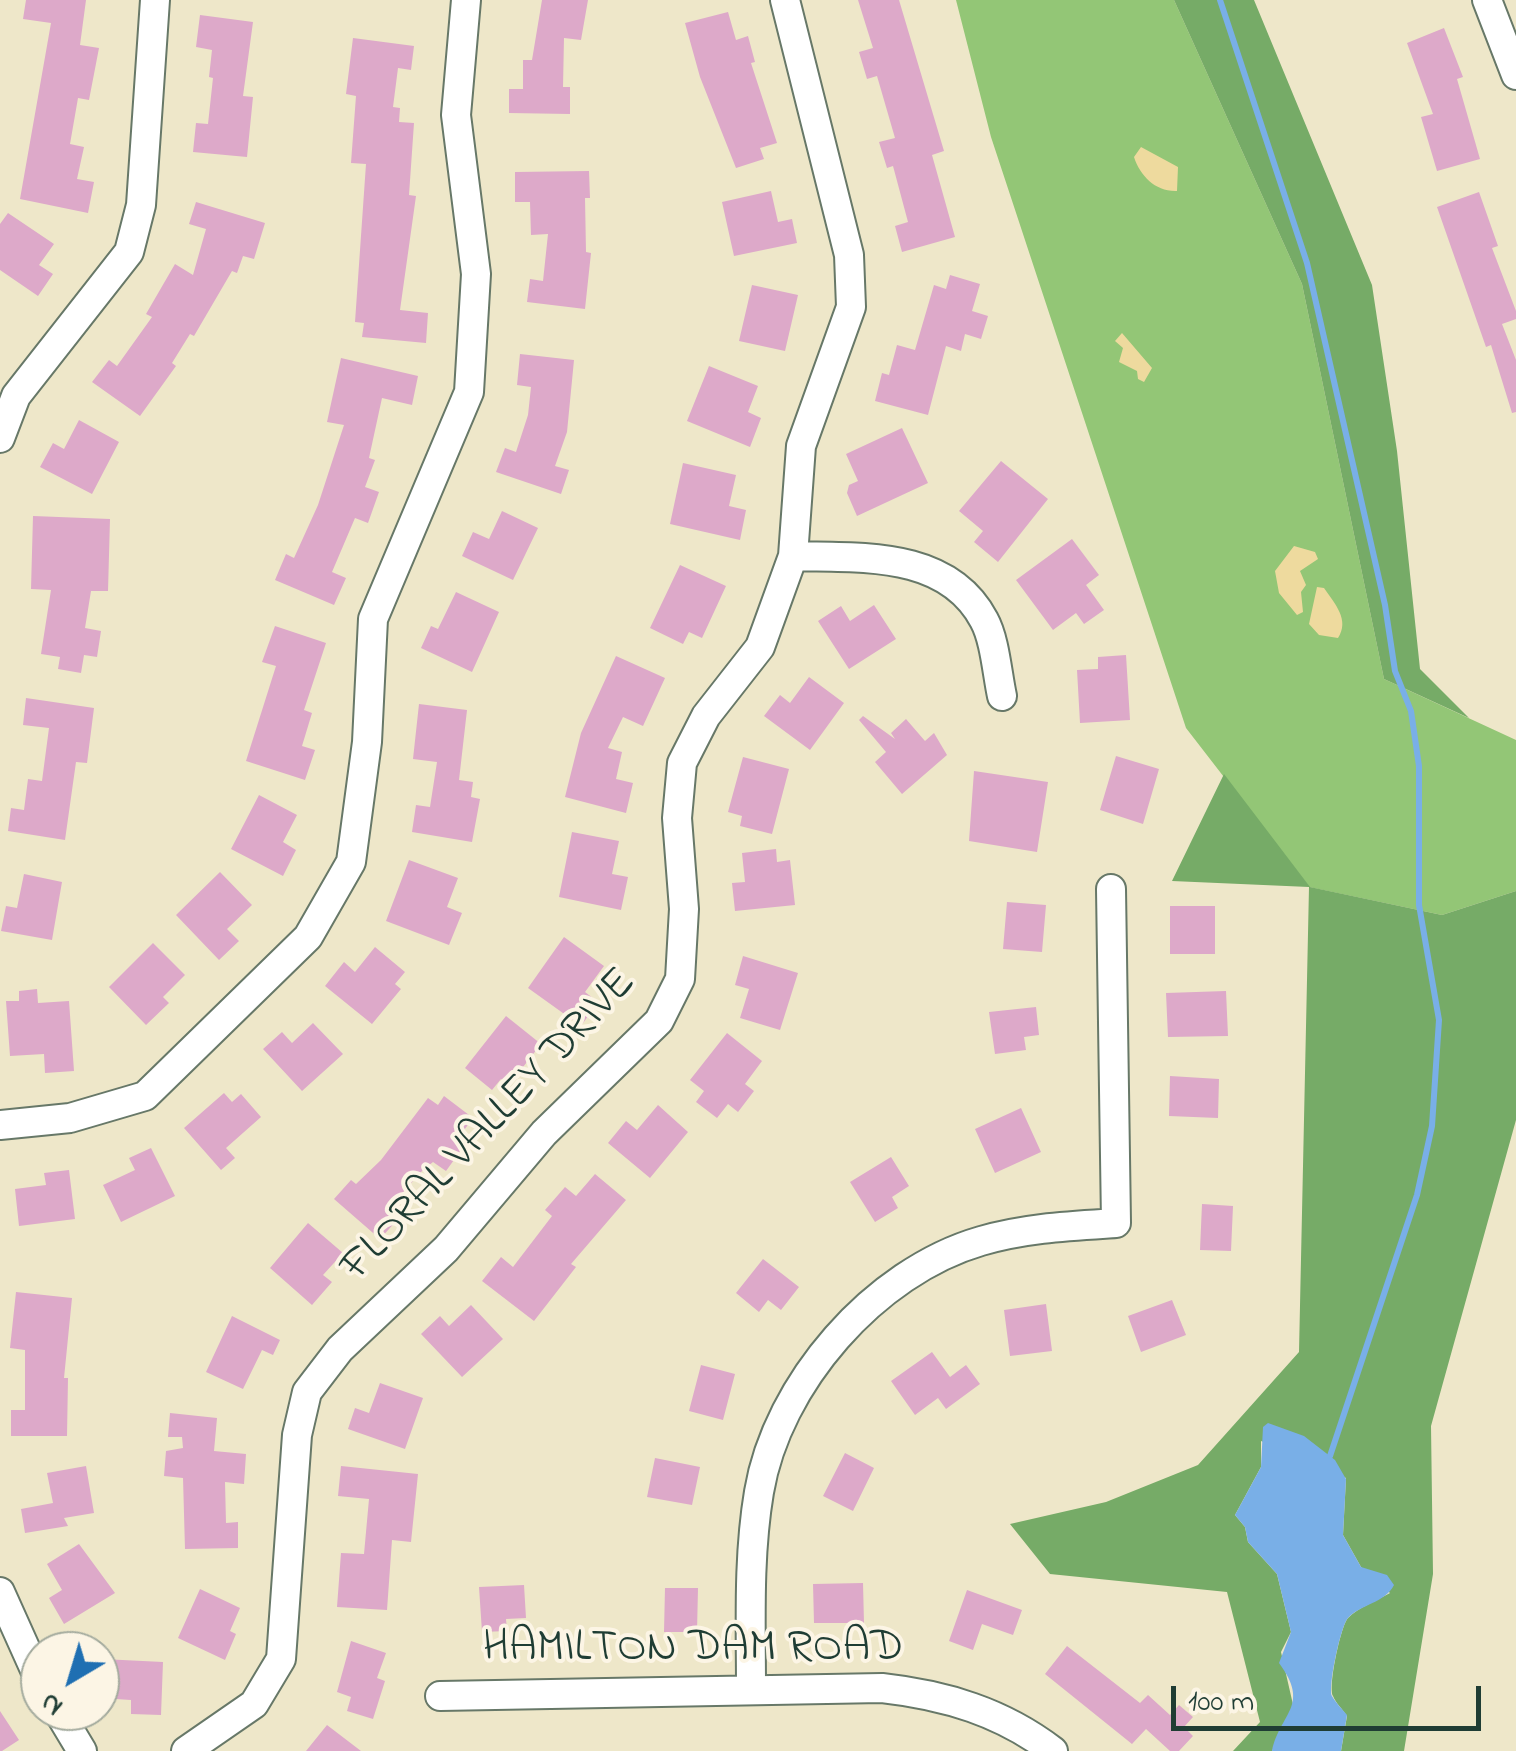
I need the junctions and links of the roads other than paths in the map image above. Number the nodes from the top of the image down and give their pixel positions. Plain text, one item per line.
1 (155, 0) edge
2 (466, 0) edge
3 (785, 0) edge
4 (1487, 0) edge
5 (1516, 74) edge
6 (0, 438) edge
7 (793, 556) junction
8 (1002, 696) dead end
9 (1111, 890) dead end
10 (0, 1125) edge
11 (0, 1592) edge
12 (20, 1636) edge
13 (751, 1689) junction
14 (440, 1696) dead end
15 (186, 1751) edge
16 (1054, 1751) edge

1 - 6 street
2 - 10 street
3 - 7 street, FLORAL VALLEY DRIVE
4 - 5 street
7 - 8 street
7 - 15 street, FLORAL VALLEY DRIVE
9 - 13 street
11 - 12 street
13 - 14 street, HAMILTON DAM ROAD
13 - 16 street, HAMILTON DAM ROAD

